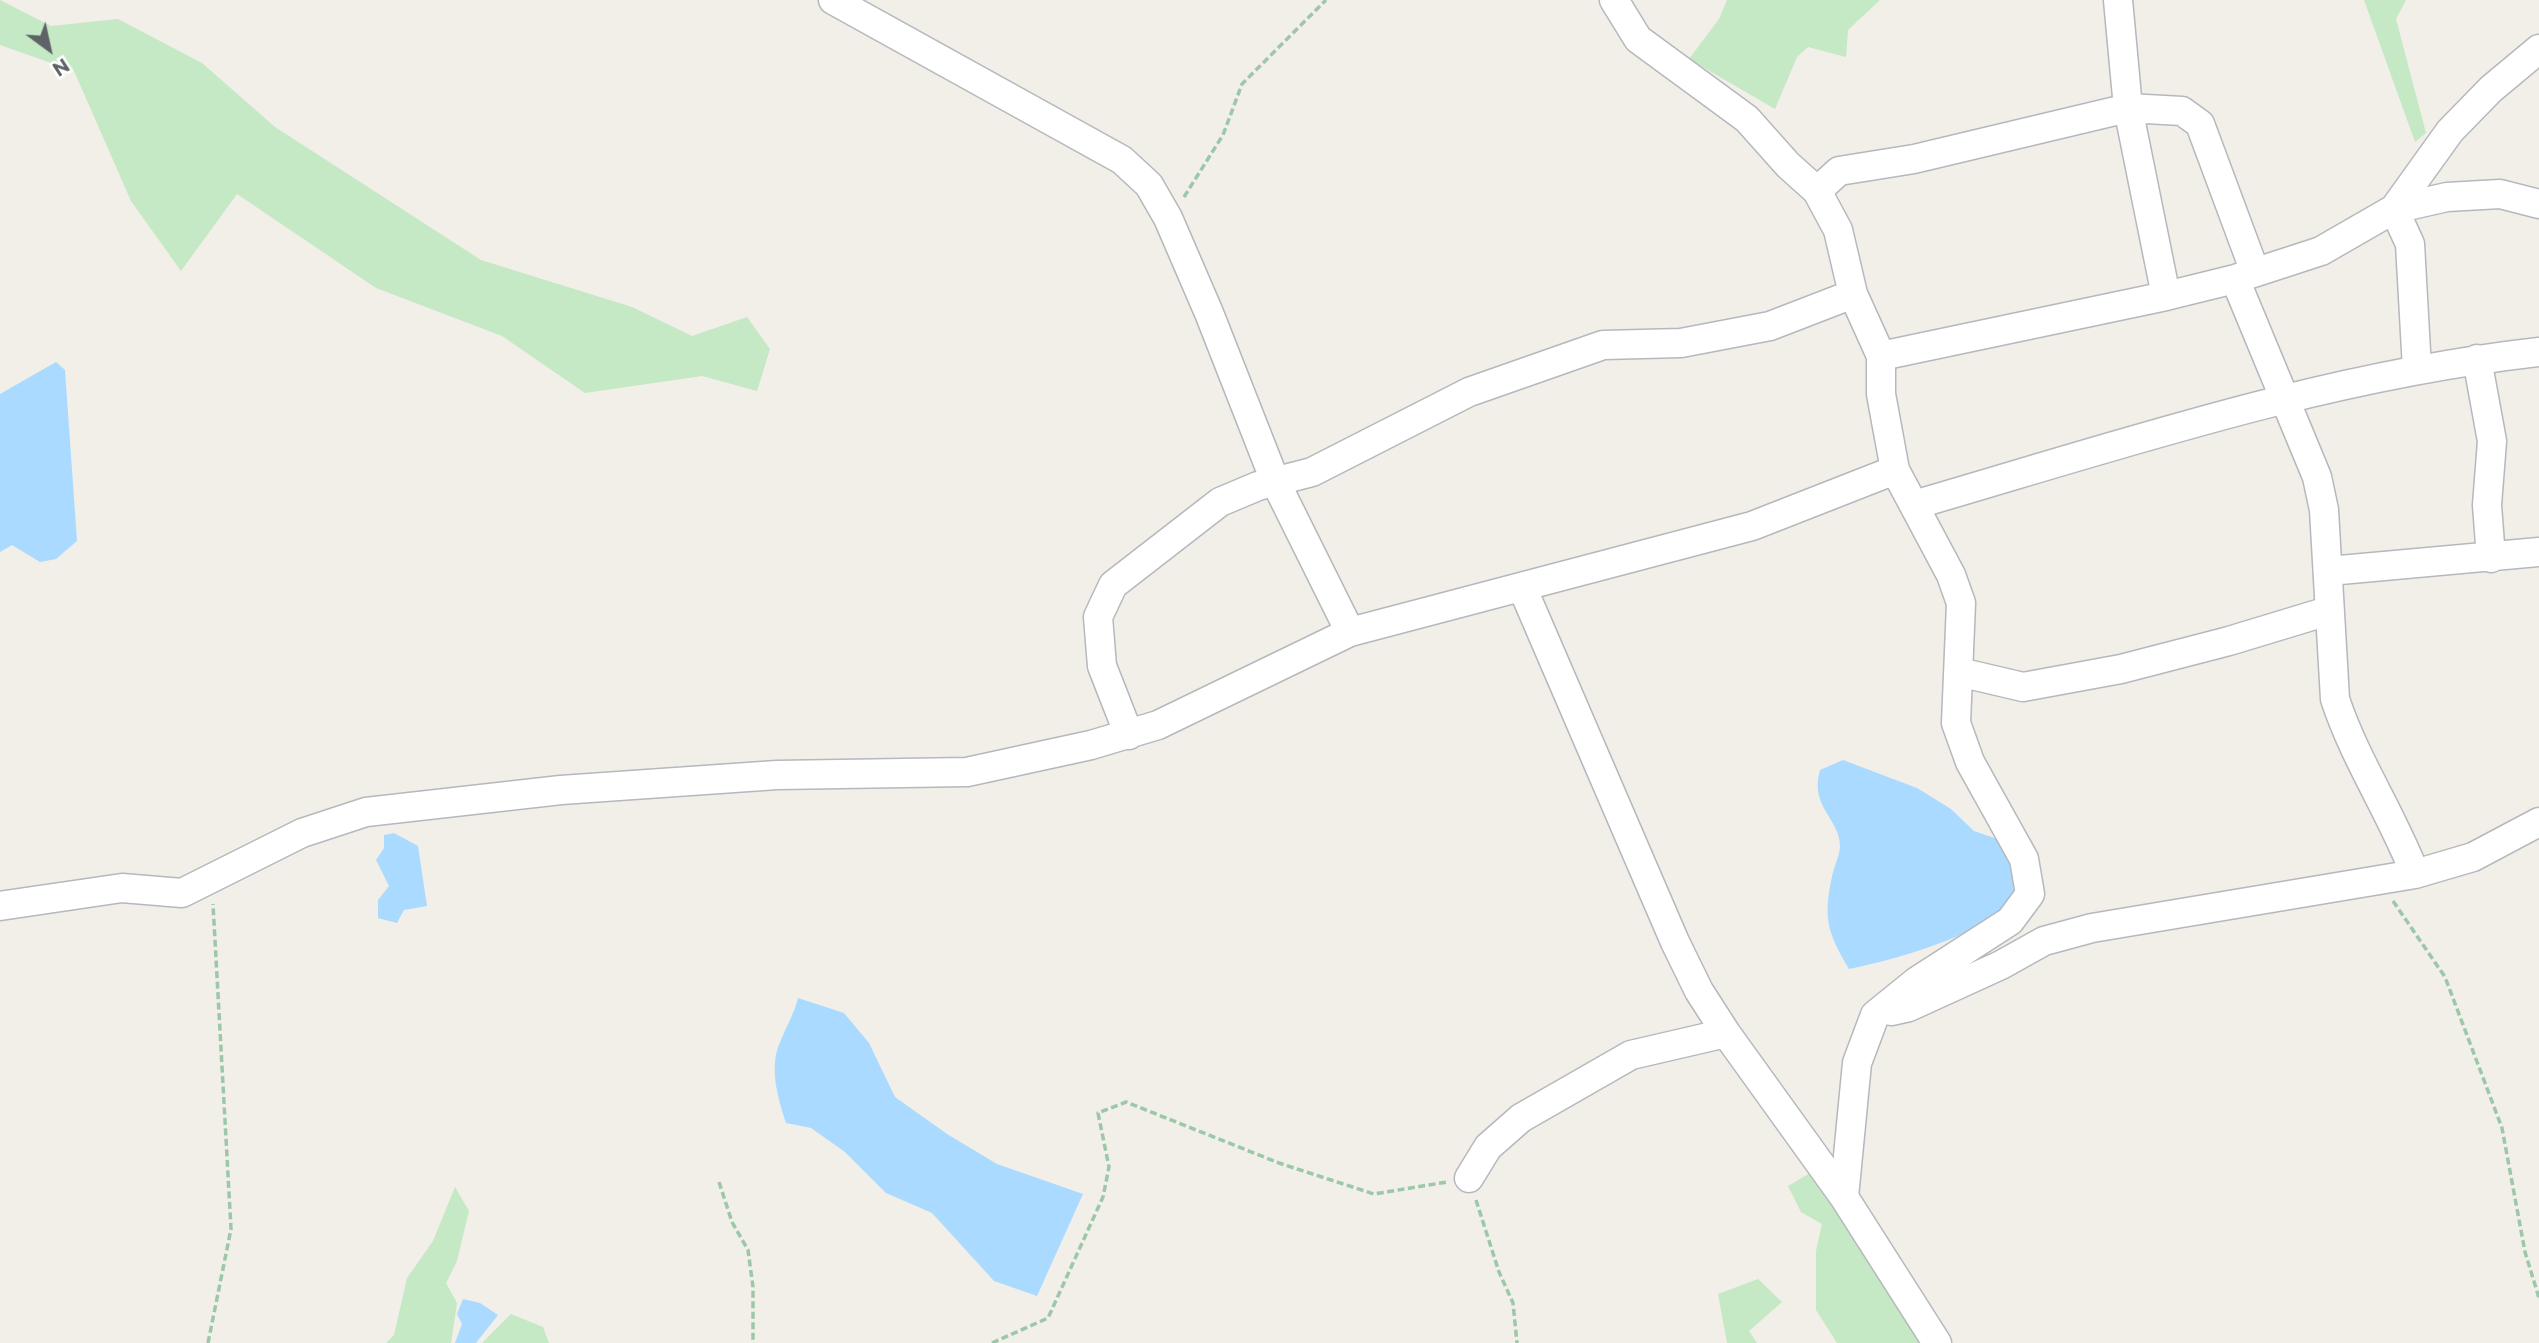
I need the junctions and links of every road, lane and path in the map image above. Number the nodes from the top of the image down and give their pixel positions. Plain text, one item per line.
1 (833, 0) edge
2 (1326, 0) edge
3 (1614, 0) edge
4 (2118, 0) edge
5 (2539, 49) edge
6 (2128, 108) junction
7 (1817, 191) junction
8 (2539, 204) edge
9 (2394, 209) junction
10 (1168, 218) junction
11 (2245, 275) junction
12 (1853, 294) junction
13 (2166, 296) junction
14 (2539, 352) edge
15 (1881, 356) junction
16 (2477, 359) junction
17 (2417, 369) junction
18 (2286, 397) junction
19 (1895, 470) junction
20 (1275, 481) junction
21 (1914, 505) junction
22 (2539, 552) edge
23 (2491, 558) junction
24 (2329, 571) junction
25 (1522, 587) junction
26 (2328, 611) junction
27 (1350, 632) junction
28 (1959, 672) junction
29 (1129, 735) junction
30 (2539, 822) edge
31 (2415, 874) junction
32 (2378, 879) junction
33 (212, 880) junction
34 (0, 906) edge
35 (1875, 1015) junction
36 (1726, 1033) junction
37 (1469, 1178) junction
38 (719, 1182) dead end
39 (1844, 1197) junction
40 (2539, 1298) edge
41 (208, 1343) edge
42 (753, 1343) edge
43 (992, 1343) edge
44 (1517, 1343) edge
45 (1937, 1343) edge

1 - 10 street
2 - 10 path
3 - 7 street
4 - 6 street
5 - 9 street
6 - 7 street
6 - 11 street
6 - 13 street
7 - 12 street
8 - 9 street
9 - 11 street
9 - 17 street
10 - 20 street
11 - 13 street
11 - 18 street
12 - 15 street
12 - 20 street
13 - 15 street
14 - 16 street
15 - 19 street
16 - 17 street
16 - 23 street
17 - 18 street
18 - 21 street
18 - 24 street
19 - 21 street
19 - 25 street
20 - 27 street
20 - 29 street
21 - 28 street
22 - 23 street
23 - 24 street
24 - 26 street
25 - 27 street
25 - 36 street
26 - 28 street
26 - 31 street
27 - 29 street
28 - 35 street
29 - 33 street
30 - 31 street
31 - 32 street
32 - 35 street
32 - 40 path
33 - 34 street
33 - 41 path
35 - 39 street
36 - 37 street
36 - 39 street
37 - 43 path
37 - 44 path
38 - 42 path
39 - 45 street

